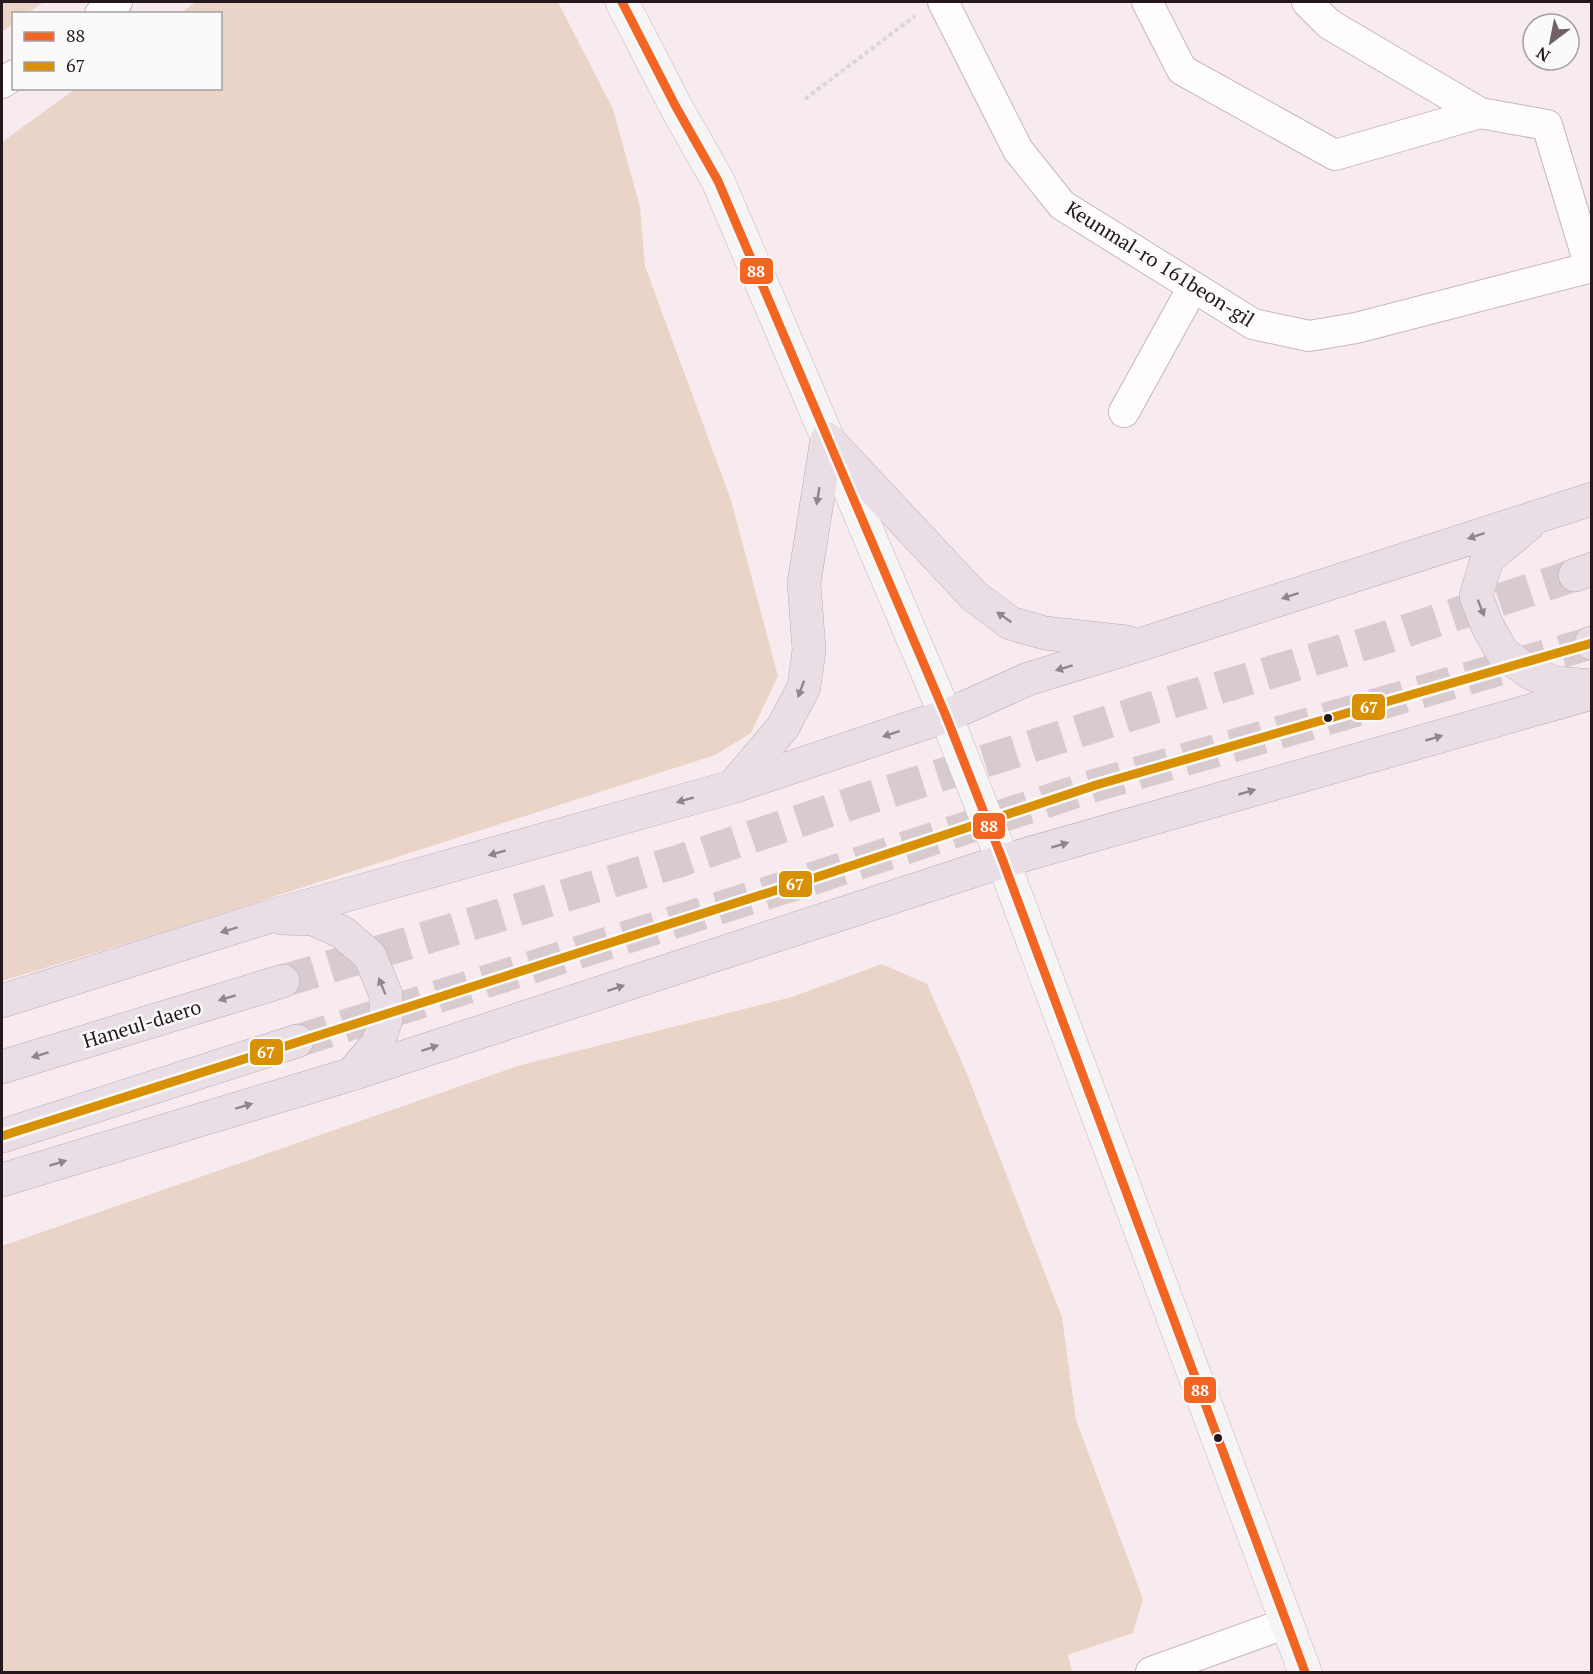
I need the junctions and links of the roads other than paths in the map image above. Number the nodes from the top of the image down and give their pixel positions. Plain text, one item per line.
1 (117, 2) edge
2 (622, 2) edge
3 (943, 2) edge
4 (1148, 2) edge
5 (1307, 2) edge
6 (103, 12) edge
7 (1480, 113) junction
8 (1591, 267) edge
9 (1193, 287) junction
10 (1124, 412) dead end
11 (827, 439) junction
12 (1592, 499) edge
13 (1541, 515) junction
14 (1142, 644) junction
15 (1592, 686) edge
16 (1592, 693) edge
17 (946, 716) junction
18 (732, 787) junction
19 (1003, 861) junction
20 (268, 917) junction
21 (283, 981) tunnel mouth
22 (2, 1001) edge
23 (297, 1041) tunnel mouth
24 (2, 1067) edge
25 (352, 1074) junction
26 (2, 1136) edge
27 (2, 1180) edge
28 (1287, 1623) junction
29 (1151, 1672) edge
30 (1305, 1672) edge

1 - 6 street
2 - 11 main road
3 - 9 street, Keunmal-ro 161beon-gil
4 - 7 street
5 - 7 street
7 - 8 street
8 - 9 street, Keunmal-ro 161beon-gil
9 - 10 street
14 -> 11 highway
11 - 17 main road
11 -> 18 highway
12 - 13 highway
13 -> 14 highway
13 -> 15 highway
14 -> 17 highway
19 -> 16 highway
17 -> 18 highway
17 - 19 main road
18 -> 20 highway
25 -> 19 highway
19 - 28 main road
20 -> 22 highway
25 -> 20 highway
21 -> 24 highway, Haneul-daero
23 - 26 highway
27 -> 25 highway
28 - 29 street
28 - 30 main road

